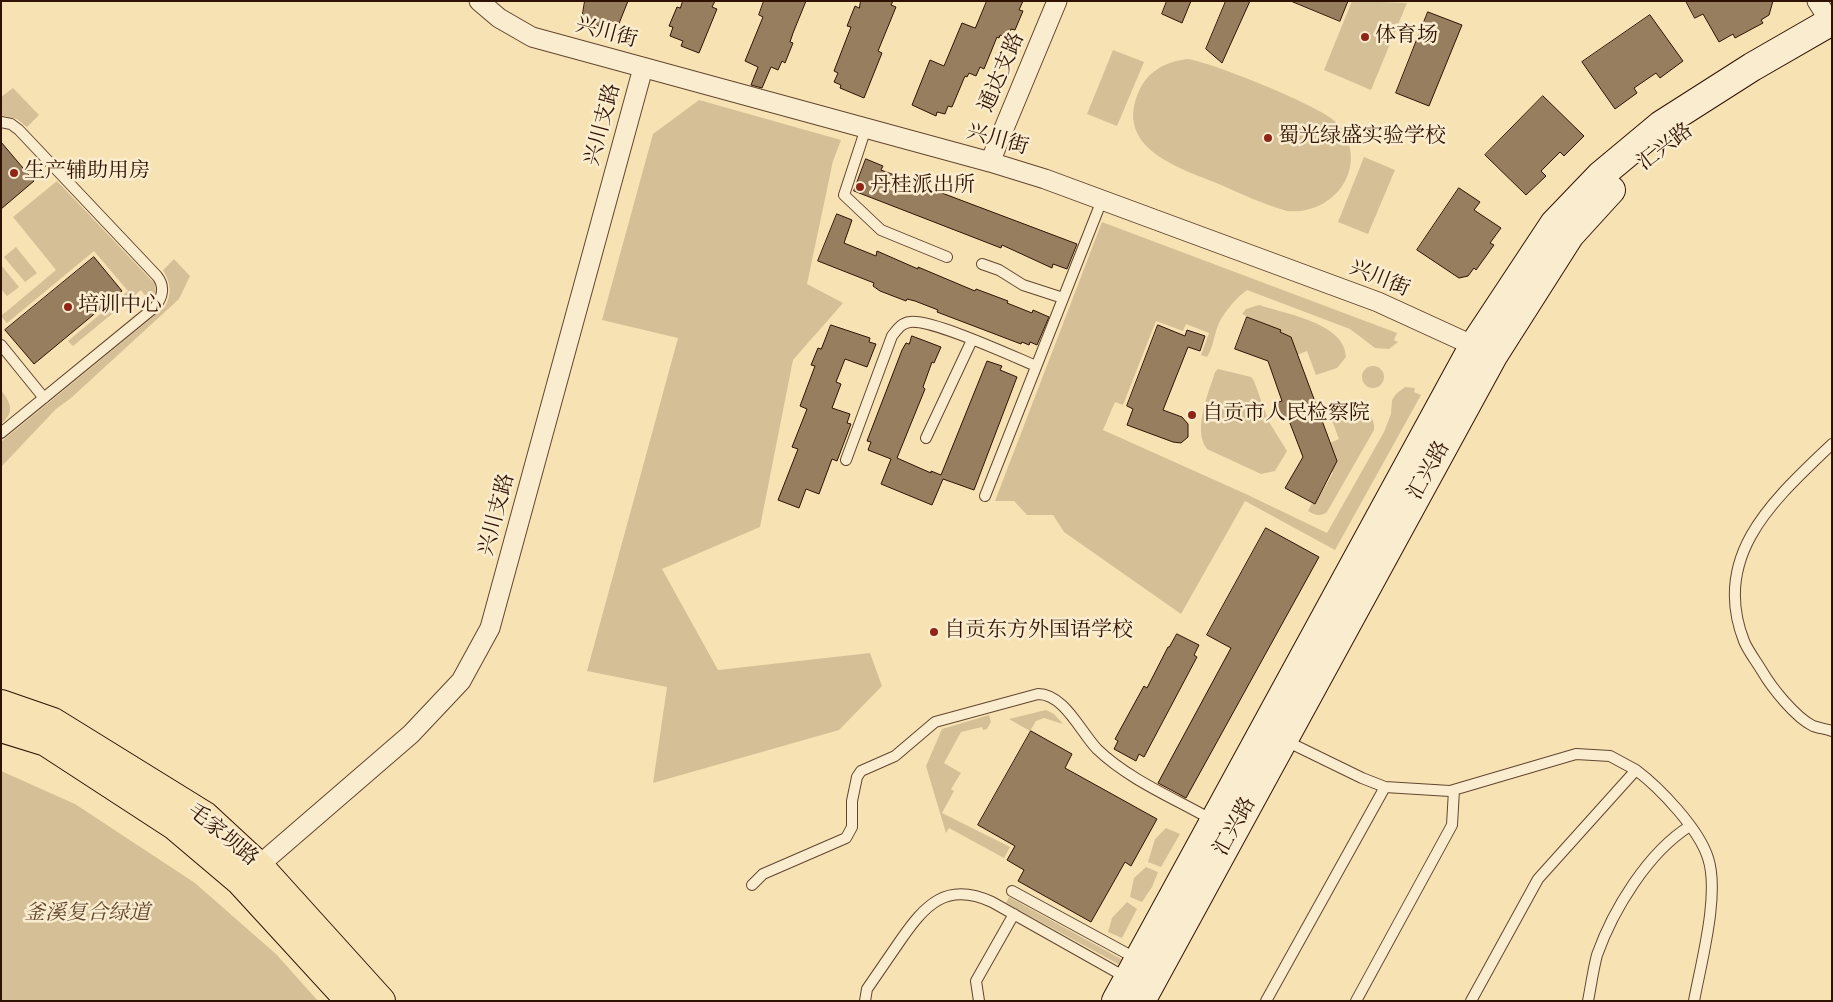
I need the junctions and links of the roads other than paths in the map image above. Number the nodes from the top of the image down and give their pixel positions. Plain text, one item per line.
1 (480, 1) edge
2 (1057, 1) edge
3 (1829, 22) edge
4 (643, 68) junction
5 (1, 122) edge
6 (866, 128) junction
7 (990, 162) junction
8 (1102, 200) junction
9 (947, 257) dead end
10 (982, 264) dead end
11 (1063, 298) junction
12 (972, 340) junction
13 (1, 346) edge
14 (1484, 351) junction
15 (1036, 366) junction
16 (44, 398) junction
17 (1, 433) edge
18 (926, 438) dead end
19 (1832, 444) edge
20 (846, 460) dead end
21 (985, 496) dead end
22 (1, 704) edge
23 (1, 728) edge
24 (1832, 730) edge
25 (1284, 740) junction
26 (1636, 770) junction
27 (1385, 787) junction
28 (1454, 790) junction
29 (1224, 826) junction
30 (1690, 826) junction
31 (249, 873) junction
32 (752, 885) dead end
33 (1012, 891) dead end
34 (1014, 914) junction
35 (1138, 983) edge
36 (350, 1001) edge
37 (381, 1001) edge
38 (865, 1001) edge
39 (979, 1001) edge
40 (1266, 1001) edge
41 (1356, 1001) edge
42 (1471, 1001) edge
43 (1588, 1001) edge
44 (1694, 1001) edge

1 - 4 street, 兴川街
2 - 7 street, 通达支路
3 - 14 main road, 汇兴路
4 - 6 street, 兴川街
4 - 31 street, 兴川支路
5 - 16 lane
6 - 7 street, 兴川街
6 - 9 lane
7 - 8 street, 兴川街
8 - 11 lane
8 - 14 street, 兴川街
10 - 11 lane
11 - 15 lane
12 - 15 lane
12 - 18 lane
12 - 20 lane
13 - 16 lane
14 - 25 main road, 汇兴路
14 - 29 main road
15 - 21 lane
16 - 17 lane
19 - 24 lane
22 - 31 main road, 毛家坝路
23 - 31 main road, 毛家坝路
25 - 27 lane
25 - 29 main road, 汇兴路
26 - 28 lane
26 - 30 lane
26 - 42 lane
27 - 28 lane
27 - 40 lane
28 - 41 lane
29 - 32 lane
29 - 35 main road, 汇兴路
30 - 43 lane
30 - 44 lane
31 - 36 main road, 毛家坝路
31 - 37 main road, 毛家坝路
33 - 35 lane
34 - 35 lane
34 - 38 lane
34 - 39 lane

